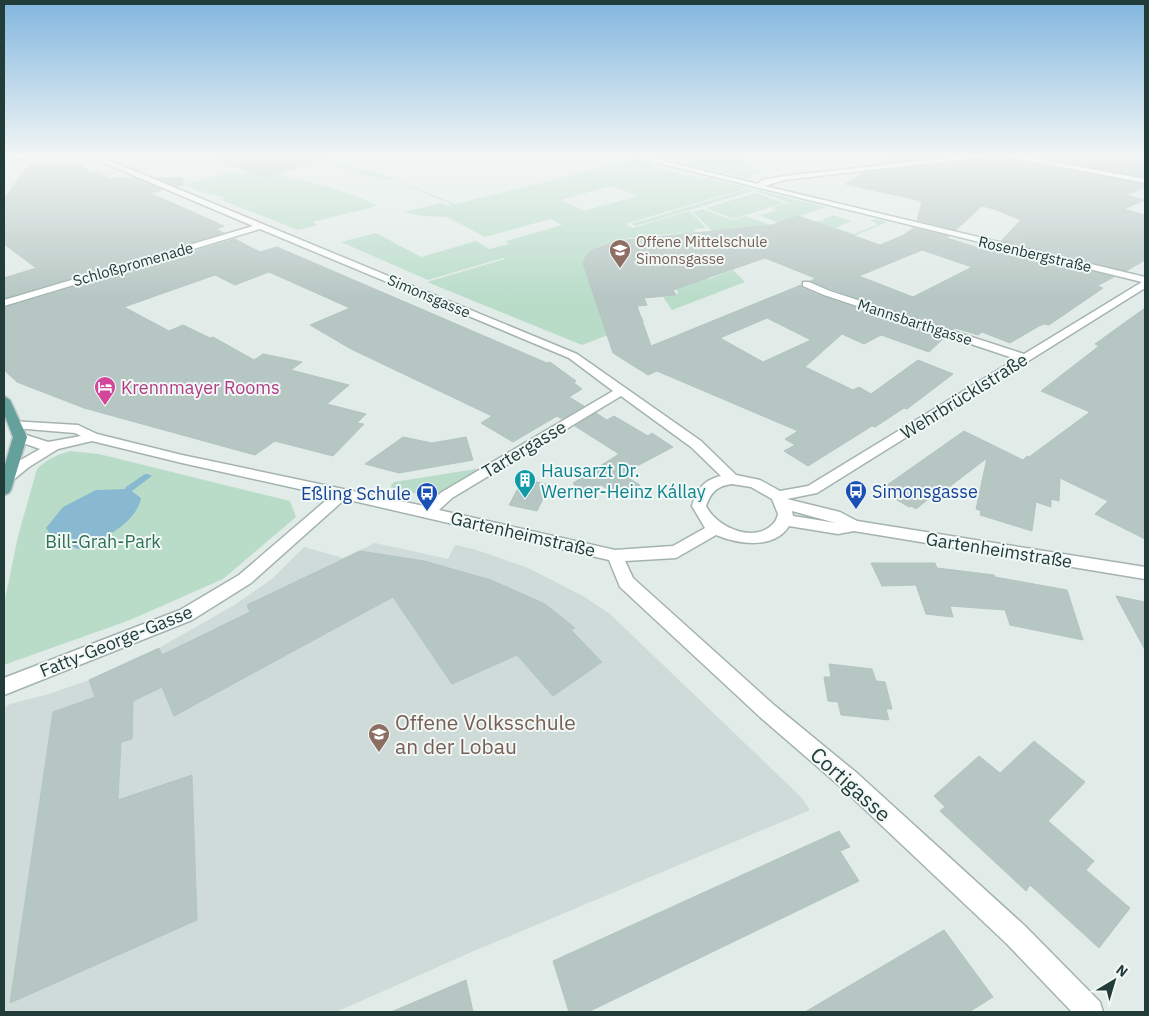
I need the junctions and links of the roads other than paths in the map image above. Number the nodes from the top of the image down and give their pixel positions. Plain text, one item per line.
1 (207, 203) edge
2 (825, 203) edge
3 (262, 226) junction
4 (1145, 282) edge
5 (806, 284) dead end
6 (4, 302) edge
7 (1024, 358) junction
8 (623, 390) junction
9 (4, 402) edge
10 (18, 430) junction
11 (92, 437) junction
12 (53, 447) junction
13 (732, 479) junction
14 (6, 484) edge
15 (341, 495) junction
16 (780, 499) junction
17 (427, 512) junction
18 (784, 520) junction
19 (854, 526) junction
20 (716, 528) junction
21 (615, 556) junction
22 (1145, 573) edge
23 (4, 687) edge
24 (1090, 1012) edge

1 - 3 street, Simonsgasse
2 - 4 street, Rosenbergstraße
3 - 6 street, Schloßpromenade
3 - 8 street, Simonsgasse
4 - 7 street, Wehrbrücklstraße
5 - 7 street, Mannsbarthgasse
7 - 16 street, Wehrbrücklstraße
8 - 13 street, Simonsgasse
8 - 17 street, Tartergasse
9 - 10 main road
10 - 11 street, Gartenheimstraße
10 - 12 street, Gartenheimstraße
10 - 14 main road
11 - 12 street, Gartenheimstraße
11 - 15 street, Gartenheimstraße
12 - 14 street, Gartenheimstraße
13 - 16 street, Gartenheimstraße
13 - 20 street
15 - 17 street, Gartenheimstraße
15 - 23 street, Fatty-George-Gasse
16 - 18 street
16 - 19 street, Gartenheimstraße
17 - 21 street, Gartenheimstraße
18 - 19 street, Gartenheimstraße
18 - 20 street
19 - 22 street, Gartenheimstraße
20 - 21 street, Gartenheimstraße
21 - 24 street, Cortigasse

